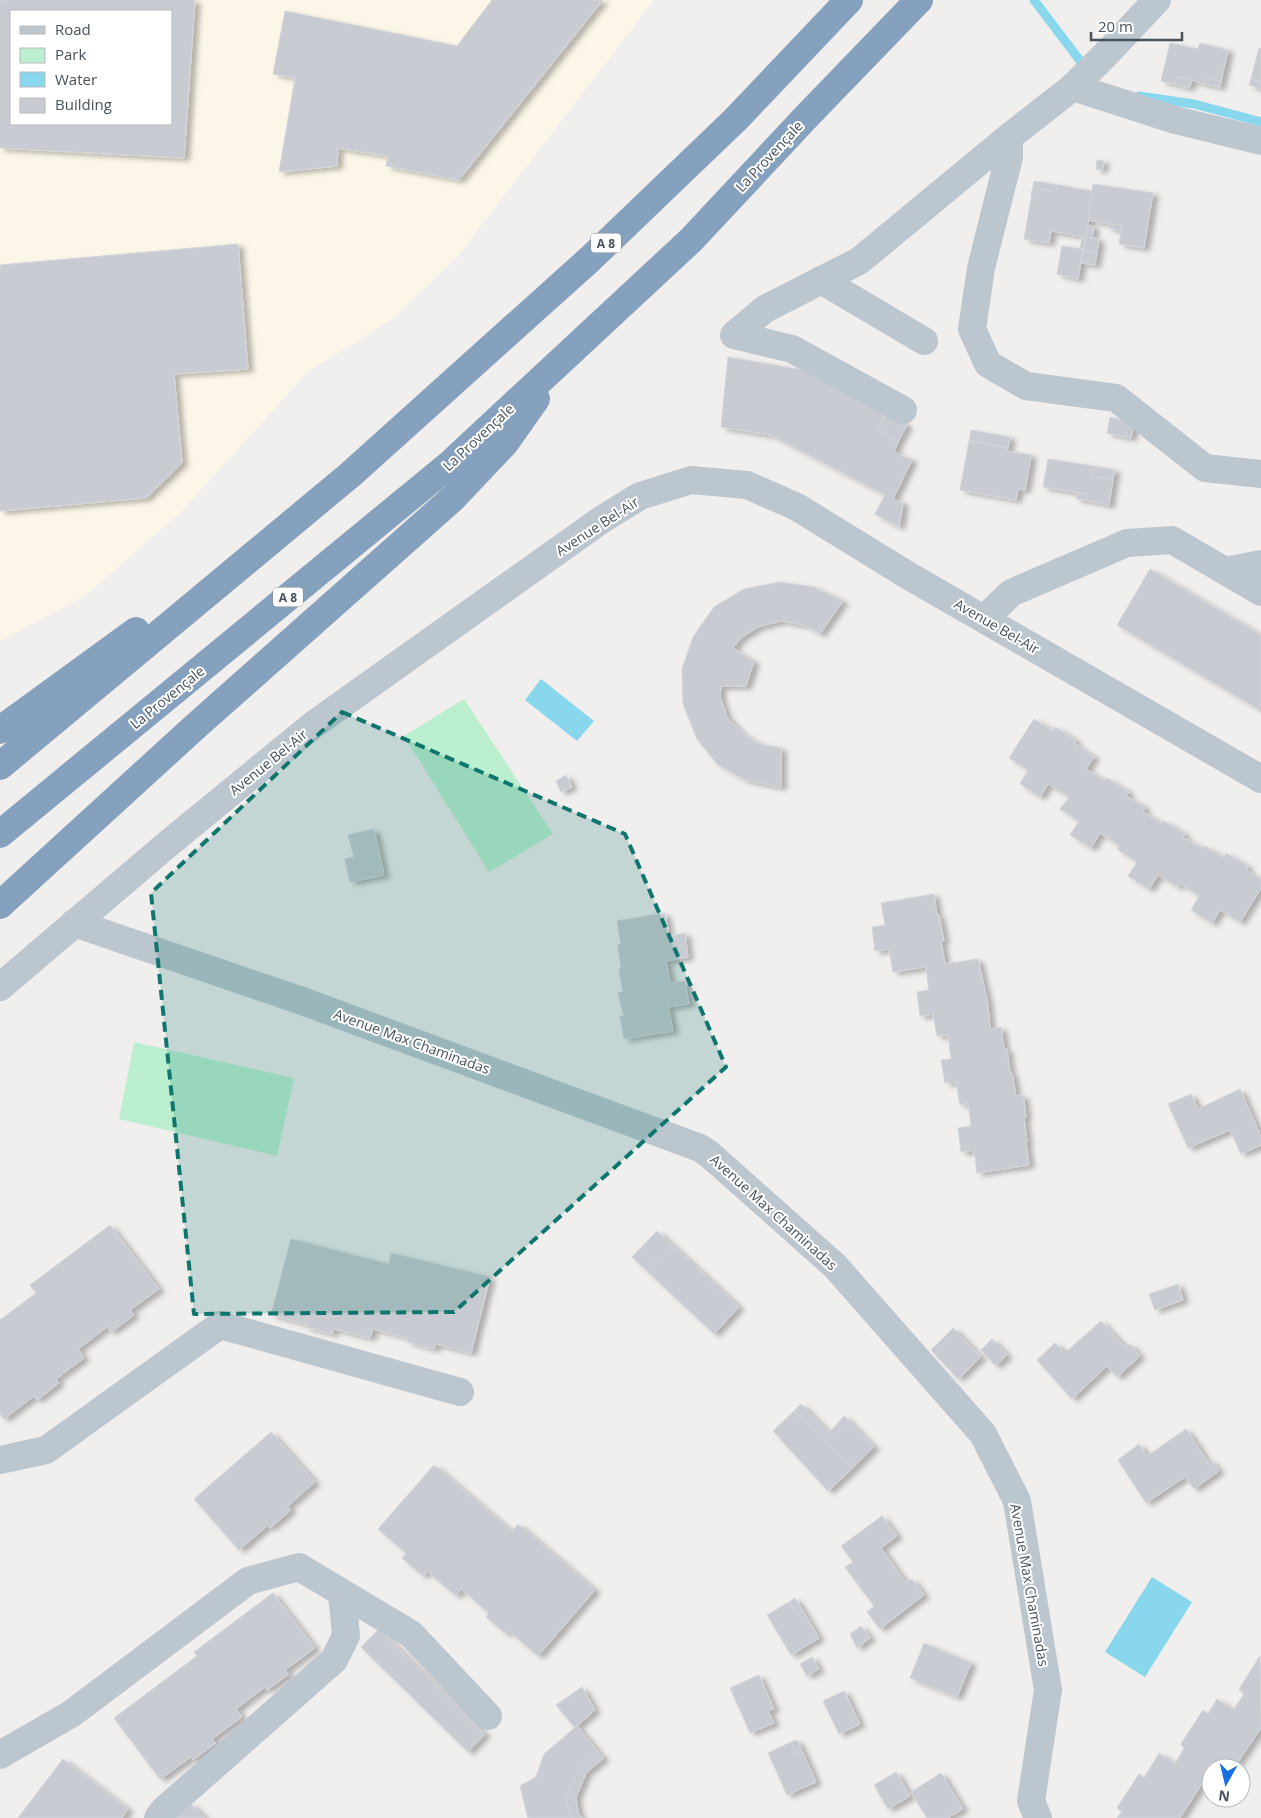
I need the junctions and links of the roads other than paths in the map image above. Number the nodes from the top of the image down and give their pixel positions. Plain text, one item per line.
1 (849, 0) edge
2 (919, 0) edge
3 (1157, 0) edge
4 (1073, 87) junction
5 (1009, 137) junction
6 (1261, 141) edge
7 (821, 280) junction
8 (924, 341) dead end
9 (569, 353) junction
10 (902, 410) dead end
11 (351, 474) junction
12 (1261, 474) edge
13 (1261, 564) edge
14 (1225, 571) junction
15 (1261, 592) edge
16 (984, 619) junction
17 (0, 730) edge
18 (0, 766) edge
19 (1261, 779) edge
20 (0, 834) edge
21 (0, 905) edge
22 (74, 923) junction
23 (0, 987) edge
24 (460, 1392) dead end
25 (0, 1460) edge
26 (342, 1593) junction
27 (488, 1716) dead end
28 (0, 1755) edge
29 (158, 1818) edge
30 (1038, 1818) edge

1 - 11 highway, A 8
2 - 9 highway, La Provençale / A 8
3 - 4 street
4 - 5 street
4 - 6 street
5 - 7 street
5 - 12 street
7 - 8 street
7 - 10 street
9 - 20 highway, La Provençale / A 8
9 - 21 highway
11 - 17 highway
11 - 18 highway, A 8
13 - 14 street
14 - 15 street
14 - 16 street
16 - 19 street, Avenue Bel-Air
16 - 22 street, Avenue Bel-Air
22 - 23 street, Avenue Bel-Air
22 - 30 street, Avenue Max Chaminadas
24 - 25 street
26 - 27 street
26 - 28 street
26 - 29 street

